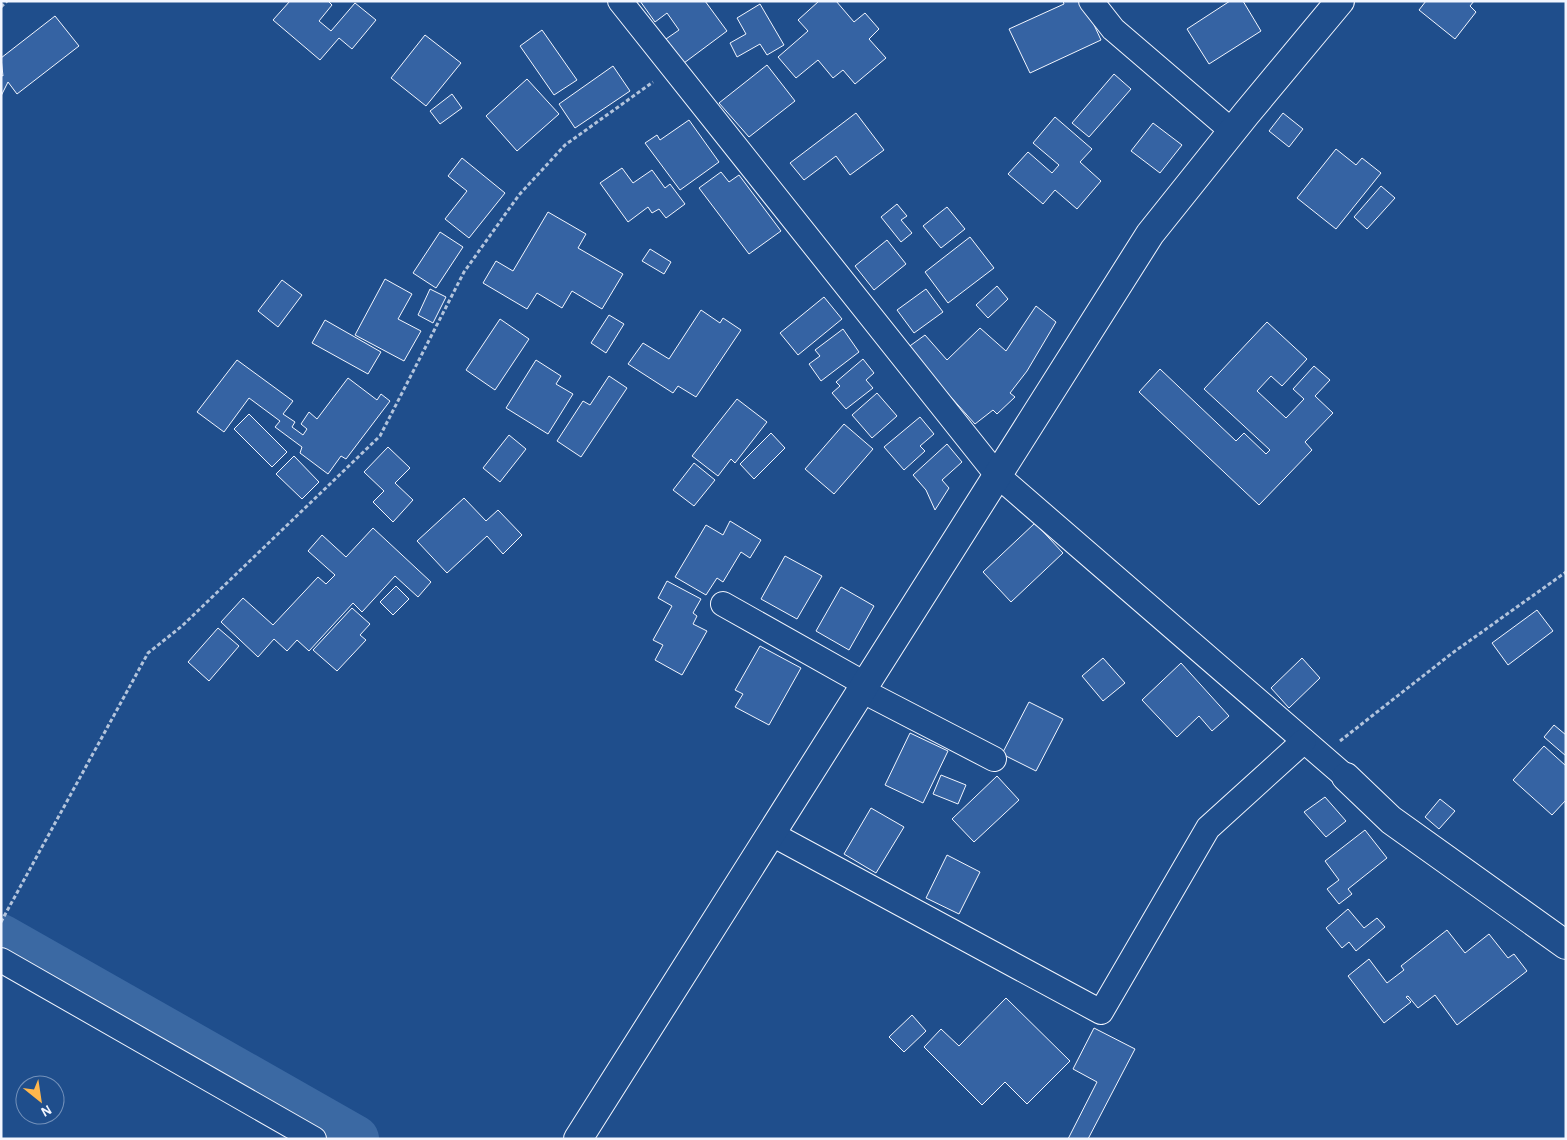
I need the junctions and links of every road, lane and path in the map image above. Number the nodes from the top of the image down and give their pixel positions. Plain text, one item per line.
1 (7, 1) edge
2 (620, 1) edge
3 (1091, 1) edge
4 (1340, 1) edge
5 (1, 7) edge
6 (672, 69) junction
7 (1232, 131) junction
8 (997, 475) junction
9 (1566, 572) edge
10 (723, 604) dead end
11 (863, 687) junction
12 (1313, 748) junction
13 (994, 759) dead end
14 (1346, 777) joint
15 (770, 834) junction
16 (1, 922) edge
17 (1566, 946) edge
18 (1, 960) edge
19 (314, 1139) edge
20 (578, 1139) edge

1 - 5 path
2 - 6 street
3 - 7 street
4 - 7 street
6 - 8 street
6 - 16 path
7 - 8 street
8 - 11 street
8 - 12 street
9 - 12 path
10 - 11 street
11 - 13 street
11 - 15 street
12 - 14 street
12 - 15 street
14 - 17 street
15 - 20 street
18 - 19 street

